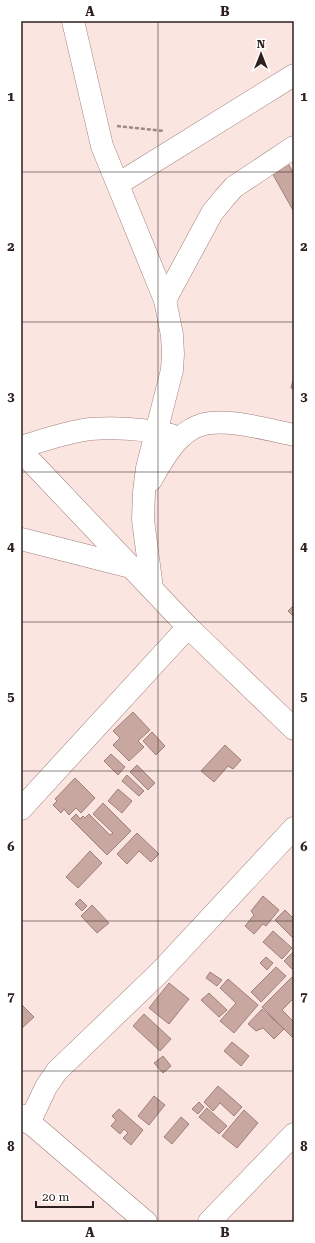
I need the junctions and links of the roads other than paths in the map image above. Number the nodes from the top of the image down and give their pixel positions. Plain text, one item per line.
1 (73, 21) edge
2 (294, 75) edge
3 (294, 147) edge
4 (118, 184) junction
5 (165, 300) junction
6 (156, 432) junction
7 (294, 435) edge
8 (180, 437) junction
9 (21, 447) edge
10 (21, 450) edge
11 (144, 492) junction
12 (21, 539) edge
13 (132, 566) junction
14 (152, 588) junction
15 (188, 627) junction
16 (294, 729) edge
17 (21, 809) edge
18 (294, 828) edge
19 (25, 1119) edge
20 (294, 1134) edge
21 (146, 1222) edge
22 (209, 1222) edge

1 - 4 street
2 - 4 street
3 - 5 street
4 - 5 street
5 - 6 street
6 - 8 street
6 - 9 street
6 - 11 street
7 - 8 street
8 - 11 street
10 - 13 street
11 - 14 street
12 - 13 street
13 - 14 street
14 - 15 street
15 - 16 street
15 - 17 street
18 - 19 street
19 - 21 street
20 - 22 street

